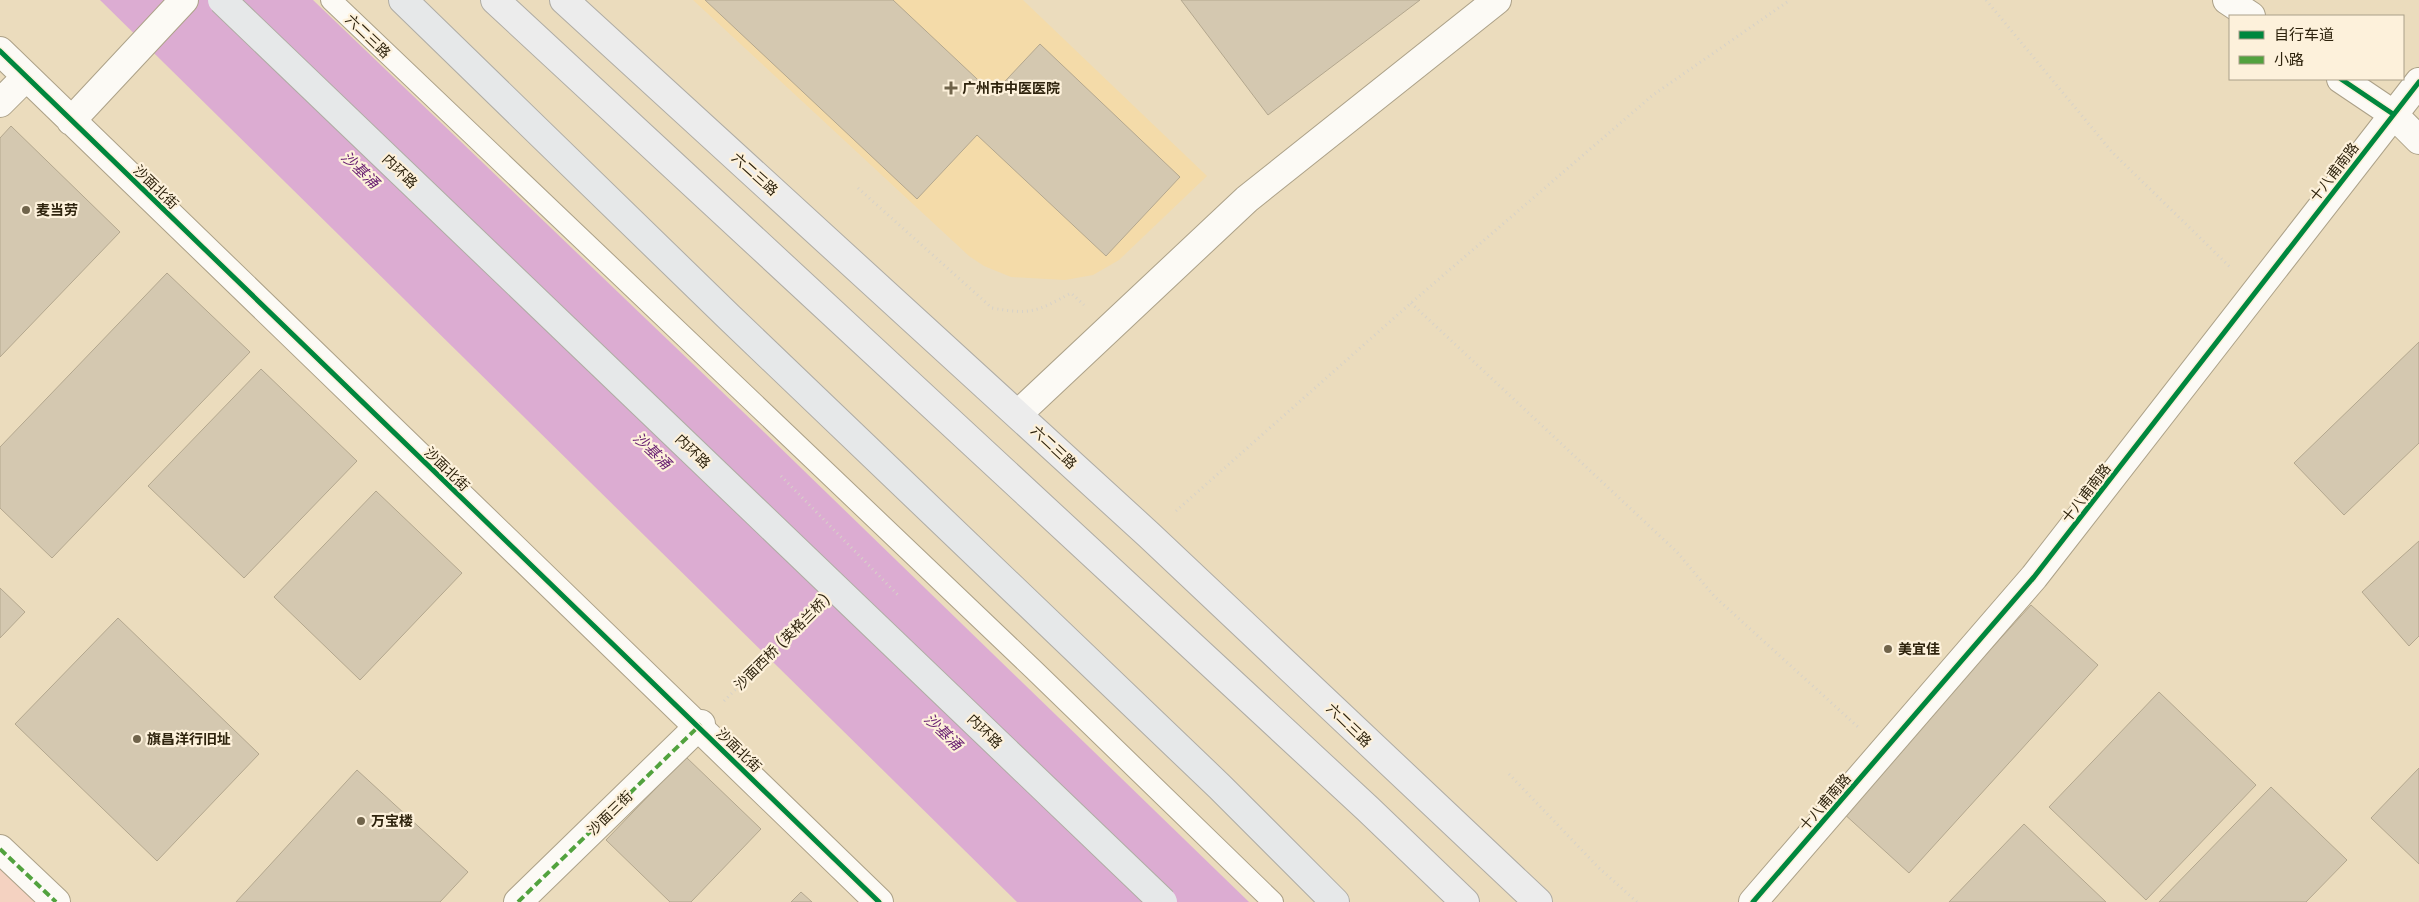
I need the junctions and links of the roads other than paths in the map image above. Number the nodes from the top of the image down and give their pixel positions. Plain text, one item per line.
1 (184, 0) edge
2 (222, 0) edge
3 (331, 0) edge
4 (402, 0) edge
5 (495, 0) edge
6 (564, 0) edge
7 (1497, 0) edge
8 (2227, 0) edge
9 (2250, 15) edge
10 (0, 52) edge
11 (26, 77) junction
12 (2342, 80) edge
13 (2419, 82) edge
14 (0, 103) edge
15 (2392, 114) junction
16 (71, 121) junction
17 (2419, 140) edge
18 (1018, 414) junction
19 (699, 725) junction
20 (1220, 787) junction
21 (0, 849) edge
22 (56, 902) edge
23 (518, 902) edge
24 (879, 902) edge
25 (1163, 902) edge
26 (1272, 902) edge
27 (1335, 902) edge
28 (1352, 902) edge
29 (1464, 902) edge
30 (1538, 902) edge
31 (1752, 902) edge

1 - 16 street
2 - 25 highway, 内环路, bridge
3 - 26 lane, 六二三路
4 - 20 highway
5 - 29 main road
6 - 18 main road, 六二三路
7 - 18 street
8 - 9 street
10 - 11 street, 沙面北街
11 - 14 street
11 - 16 street, 沙面北街
12 - 15 street
13 - 15 street, 十八甫南路
15 - 17 street
15 - 31 street, 十八甫南路
16 - 19 street, 沙面北街
18 - 30 main road, 六二三路
19 - 23 street, 沙面三街
19 - 24 street, 沙面北街
20 - 27 highway
20 - 28 highway
21 - 22 street

